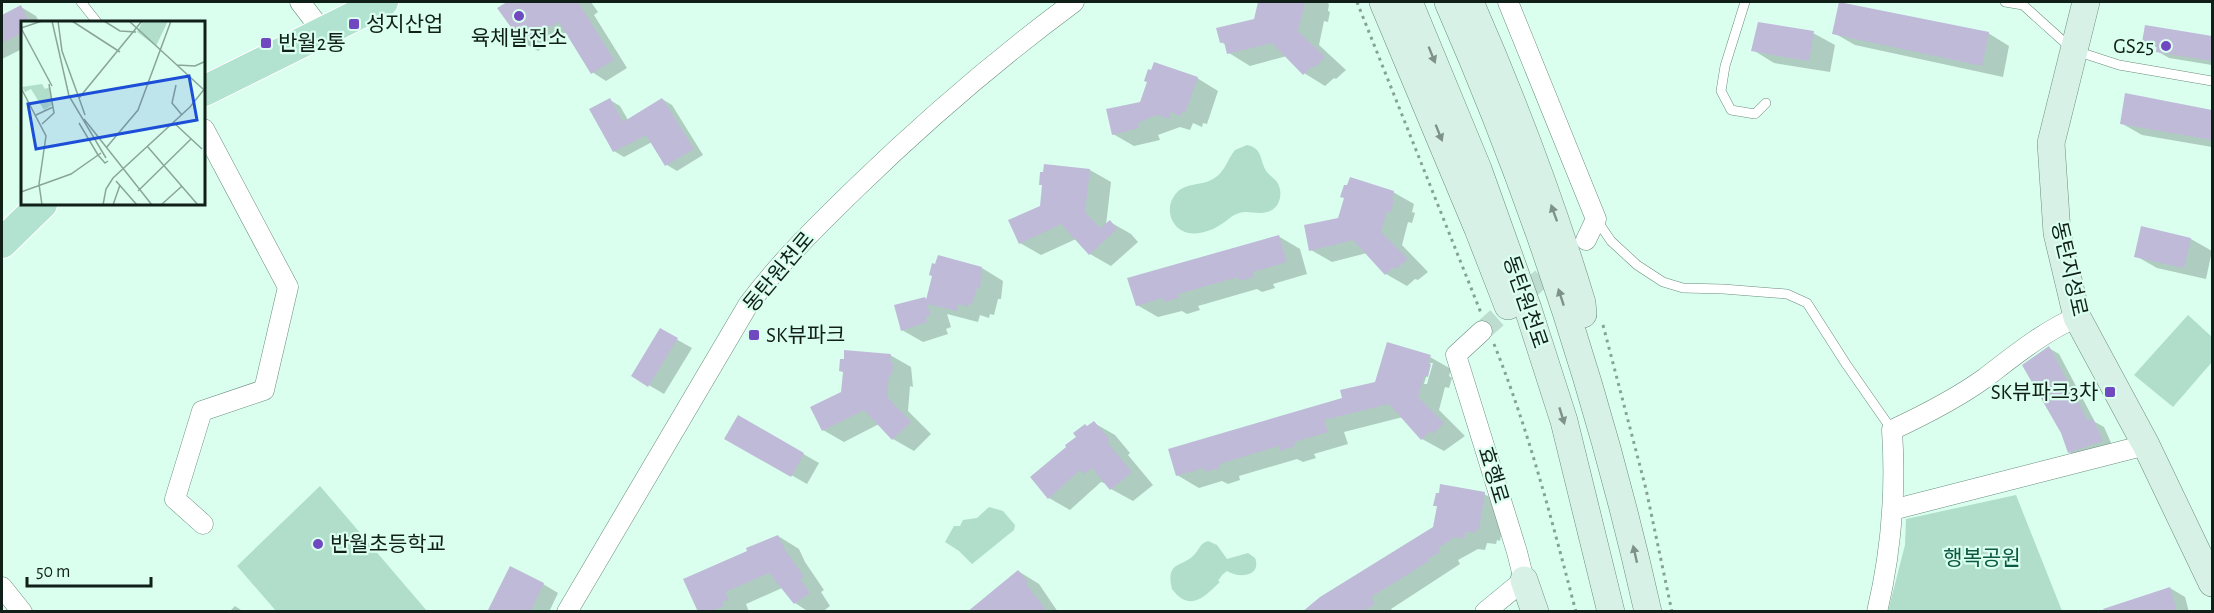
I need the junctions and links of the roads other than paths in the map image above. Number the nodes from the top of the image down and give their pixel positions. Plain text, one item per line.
1 (81, 2) edge
2 (300, 2) edge
3 (383, 2) edge
4 (1074, 2) edge
5 (1383, 2) edge
6 (1409, 2) edge
7 (1448, 2) edge
8 (1470, 2) edge
9 (1508, 2) edge
10 (1745, 2) edge
11 (2006, 2) edge
12 (2086, 2) edge
13 (96, 21) edge
14 (323, 32) junction
15 (2073, 50) junction
16 (2212, 81) edge
17 (206, 90) edge
18 (1766, 103) dead end
19 (206, 133) edge
20 (40, 206) edge
21 (1596, 219) junction
22 (1586, 240) dead end
23 (2, 243) edge
24 (2077, 317) junction
25 (1487, 332) tunnel mouth
26 (1585, 372) junction
27 (1553, 385) junction
28 (1892, 430) junction
29 (2146, 444) junction
30 (1892, 510) junction
31 (203, 524) dead end
32 (1524, 580) junction
33 (2212, 583) edge
34 (2, 587) edge
35 (22, 612) edge
36 (567, 612) edge
37 (1485, 612) edge
38 (1535, 612) edge
39 (1611, 612) edge
40 (1648, 612) edge
41 (1877, 612) edge

1 - 13 lane
2 - 14 street
3 - 14 main road
4 - 36 street, 동탄원천로
5 -> 27 main road
6 -> 27 main road, 동탄원천로
26 -> 7 main road, 동탄원천로
26 -> 8 main road
9 - 21 street
10 - 18 lane
11 - 15 lane
12 - 15 main road, 동탄지성로
14 - 17 main road
15 - 16 lane
15 - 24 main road, 동탄지성로
19 - 31 street
20 - 23 main road
21 - 22 street
21 - 28 lane
24 - 28 street
24 - 29 main road, 동탄지성로
25 - 32 street, 효행로
40 -> 26 main road, 동탄원천로
27 -> 39 main road, 동탄원천로
28 - 30 street
29 - 30 street
29 - 33 main road, 동탄지성로
30 - 41 street
32 - 37 street
32 - 38 main road
34 - 35 street

